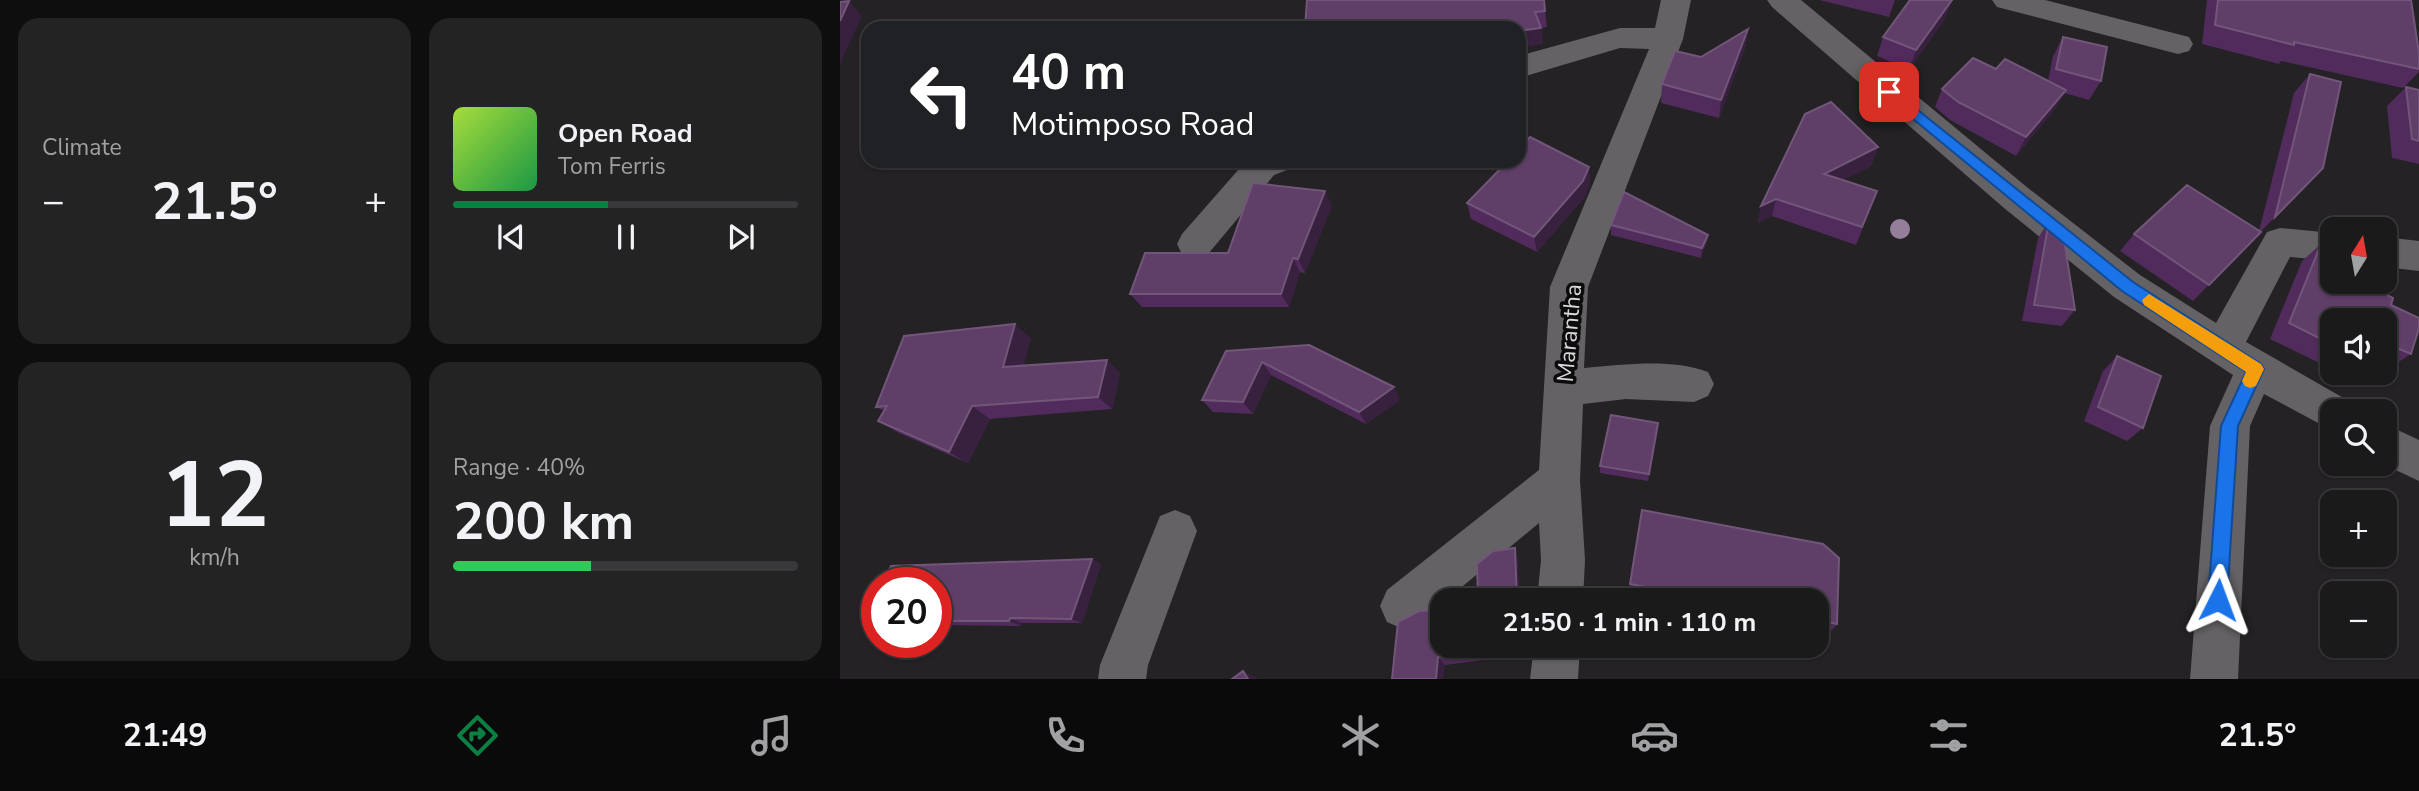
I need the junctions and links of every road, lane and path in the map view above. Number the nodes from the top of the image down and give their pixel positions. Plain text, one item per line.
1 (1676, 0) edge
2 (1782, 0) edge
3 (2007, 0) edge
4 (1668, 39) junction
5 (2178, 44) dead end
6 (1526, 64) edge
7 (1260, 168) edge
8 (1195, 244) dead end
9 (2320, 246) edge
10 (2398, 254) edge
11 (2419, 256) edge
12 (2240, 358) junction
13 (1694, 384) dead end
14 (1564, 388) junction
15 (2320, 405) edge
16 (2397, 450) edge
17 (2419, 462) edge
18 (1559, 480) junction
19 (1175, 531) dead end
20 (1561, 588) edge
21 (1403, 606) dead end
22 (1555, 658) edge
23 (1122, 679) edge
24 (1554, 679) edge
25 (2214, 679) edge

1 - 4 street, Marantha
2 - 12 street
3 - 5 street
4 - 6 street
4 - 14 street, Marantha
7 - 8 street
9 - 12 street
10 - 11 street
12 - 15 street
12 - 25 street
13 - 14 street
14 - 18 street, Marantha
16 - 17 street
18 - 20 street, Marantha
18 - 21 street
19 - 23 street
22 - 24 street

